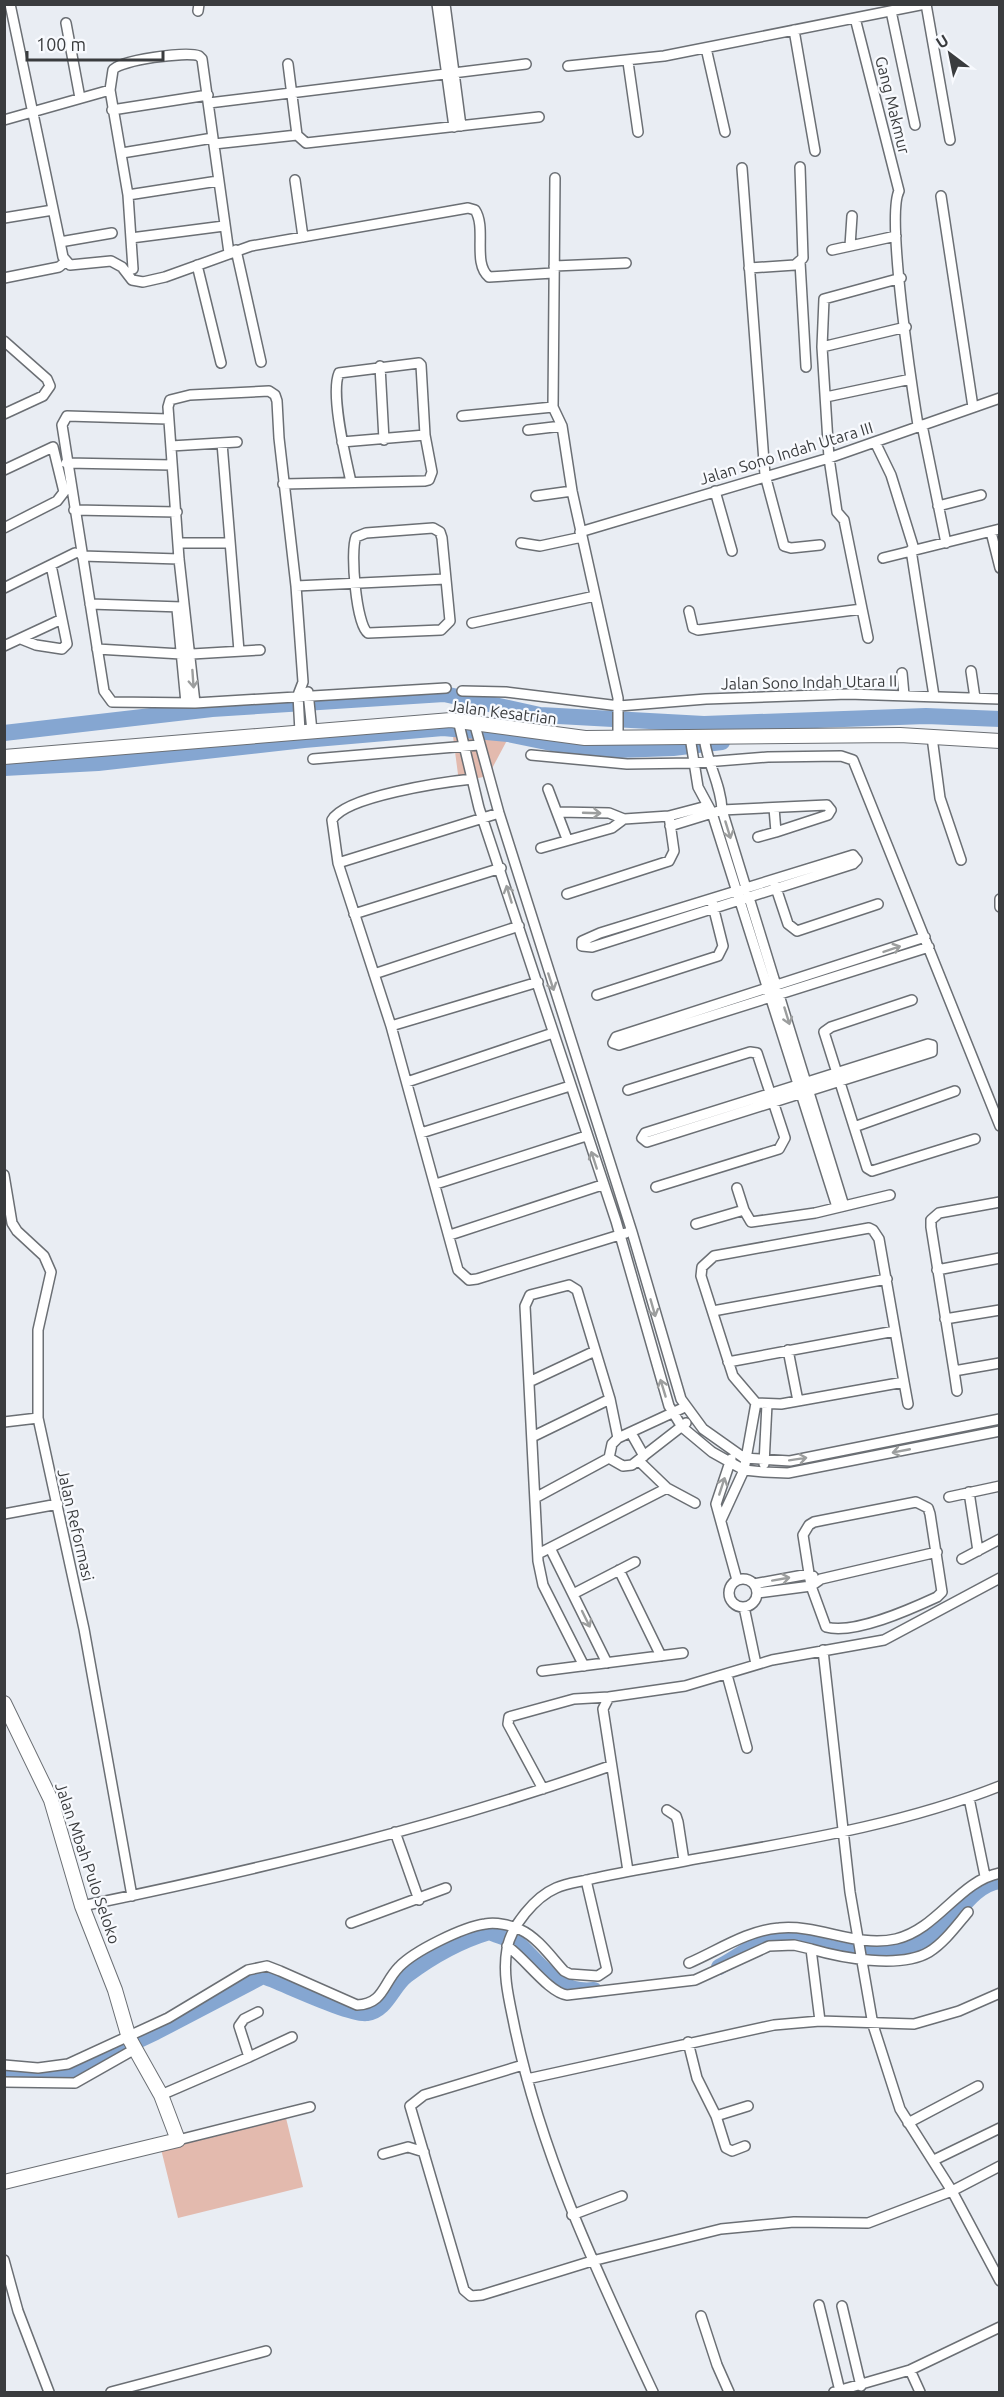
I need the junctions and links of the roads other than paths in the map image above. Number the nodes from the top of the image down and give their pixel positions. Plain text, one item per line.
1 (10, 4) edge
2 (437, 4) edge
3 (445, 4) edge
4 (925, 4) edge
5 (905, 6) edge
6 (891, 11) junction
7 (855, 18) junction
8 (66, 23) dead end
9 (794, 30) junction
10 (706, 48) junction
11 (628, 62) junction
12 (288, 64) dead end
13 (526, 64) dead end
14 (568, 66) dead end
15 (451, 72) junction
16 (110, 90) junction
17 (292, 91) junction
18 (80, 98) junction
19 (208, 99) junction
20 (112, 110) junction
21 (33, 113) junction
22 (539, 117) dead end
23 (4, 120) edge
24 (915, 125) dead end
25 (458, 127) junction
26 (638, 132) dead end
27 (725, 132) dead end
28 (297, 135) junction
29 (950, 140) dead end
30 (213, 141) junction
31 (815, 151) dead end
32 (122, 153) junction
33 (800, 167) dead end
34 (742, 168) dead end
35 (555, 178) dead end
36 (295, 180) dead end
37 (218, 181) junction
38 (128, 195) junction
39 (941, 196) dead end
40 (53, 210) junction
41 (852, 216) dead end
42 (4, 218) edge
43 (224, 226) junction
44 (111, 233) dead end
45 (896, 236) junction
46 (303, 237) junction
47 (131, 238) junction
48 (60, 242) junction
49 (850, 246) junction
50 (832, 250) dead end
51 (232, 251) junction
52 (65, 262) junction
53 (800, 262) junction
54 (626, 263) dead end
55 (198, 265) junction
56 (749, 268) junction
57 (133, 269) dead end
58 (554, 269) junction
59 (4, 278) edge
60 (901, 278) junction
61 (906, 327) junction
62 (4, 341) edge
63 (822, 347) junction
64 (14, 350) junction
65 (4, 355) edge
66 (261, 362) dead end
67 (221, 363) dead end
68 (380, 366) junction
69 (806, 367) dead end
70 (911, 379) junction
71 (826, 397) junction
72 (999, 398) edge
73 (553, 407) junction
74 (973, 407) junction
75 (4, 414) edge
76 (462, 416) dead end
77 (168, 419) junction
78 (920, 425) junction
79 (562, 426) junction
80 (528, 430) dead end
81 (425, 435) junction
82 (384, 440) junction
83 (237, 441) dead end
84 (222, 442) junction
85 (342, 442) junction
86 (875, 442) junction
87 (171, 446) junction
88 (829, 458) junction
89 (66, 462) junction
90 (172, 465) junction
91 (4, 470) edge
92 (765, 475) junction
93 (351, 483) junction
94 (284, 484) junction
95 (572, 491) junction
96 (714, 491) junction
97 (981, 495) dead end
98 (536, 496) dead end
99 (939, 506) junction
100 (74, 510) junction
101 (177, 512) junction
102 (4, 528) edge
103 (995, 531) edge
104 (581, 534) junction
105 (178, 543) junction
106 (229, 543) junction
107 (521, 543) dead end
108 (946, 543) junction
109 (820, 545) dead end
110 (732, 550) dead end
111 (912, 550) junction
112 (79, 554) junction
113 (883, 558) dead end
114 (179, 559) junction
115 (51, 565) junction
116 (999, 568) edge
117 (446, 579) junction
118 (355, 584) junction
119 (296, 586) junction
120 (4, 588) edge
121 (595, 596) junction
122 (90, 604) junction
123 (181, 608) junction
124 (862, 609) junction
125 (689, 611) dead end
126 (62, 619) junction
127 (472, 623) dead end
128 (868, 638) dead end
129 (21, 639) junction
130 (4, 646) edge
131 (97, 649) junction
132 (260, 650) dead end
133 (239, 651) junction
134 (181, 654) junction
135 (192, 654) junction
136 (971, 670) dead end
137 (902, 673) dead end
138 (303, 682) junction
139 (447, 688) dead end
140 (462, 691) dead end
141 (904, 695) junction
142 (934, 696) junction
143 (310, 698) junction
144 (975, 698) junction
145 (298, 699) junction
146 (999, 699) edge
147 (190, 703) junction
148 (619, 710) junction
149 (458, 723) junction
150 (474, 724) junction
151 (306, 728) junction
152 (618, 736) junction
153 (932, 737) junction
154 (697, 738) junction
155 (478, 741) junction
156 (999, 741) edge
157 (463, 748) junction
158 (531, 755) dead end
159 (4, 757) edge
160 (708, 757) junction
161 (692, 758) junction
162 (313, 759) dead end
163 (472, 779) junction
164 (548, 789) dead end
165 (496, 802) junction
166 (479, 808) junction
167 (774, 808) junction
168 (714, 810) junction
169 (558, 812) junction
170 (499, 813) junction
171 (483, 818) junction
172 (624, 819) junction
173 (669, 821) junction
174 (776, 832) junction
175 (758, 837) dead end
176 (567, 839) junction
177 (541, 848) dead end
178 (961, 860) dead end
179 (338, 863) junction
180 (501, 868) junction
181 (775, 884) junction
182 (743, 893) junction
183 (567, 894) dead end
184 (999, 899) edge
185 (712, 904) junction
186 (878, 904) dead end
187 (999, 907) edge
188 (354, 914) junction
189 (519, 926) junction
190 (635, 928) junction
191 (927, 942) junction
192 (541, 949) junction
193 (529, 954) junction
194 (374, 974) junction
195 (538, 982) junction
196 (775, 992) junction
197 (597, 995) dead end
198 (912, 1000) dead end
199 (686, 1019) junction
200 (391, 1026) junction
201 (553, 1033) junction
202 (573, 1049) junction
203 (560, 1054) junction
204 (902, 1057) dead end
205 (578, 1064) junction
206 (565, 1068) junction
207 (837, 1077) junction
208 (407, 1082) junction
209 (570, 1086) junction
210 (804, 1088) junction
211 (628, 1090) dead end
212 (955, 1091) dead end
213 (772, 1097) junction
214 (698, 1121) junction
215 (999, 1126) edge
216 (854, 1127) junction
217 (421, 1133) junction
218 (586, 1136) junction
219 (975, 1139) dead end
220 (4, 1175) edge
221 (436, 1184) junction
222 (602, 1185) junction
223 (656, 1187) dead end
224 (737, 1188) dead end
225 (890, 1195) dead end
226 (999, 1203) edge
227 (841, 1207) junction
228 (744, 1210) junction
229 (627, 1217) junction
230 (616, 1221) junction
231 (696, 1224) dead end
232 (632, 1232) junction
233 (450, 1235) junction
234 (620, 1235) junction
235 (999, 1258) edge
236 (937, 1270) junction
237 (643, 1272) junction
238 (631, 1275) junction
239 (887, 1279) junction
240 (999, 1310) edge
241 (713, 1311) junction
242 (945, 1319) junction
243 (895, 1331) junction
244 (661, 1334) junction
245 (648, 1338) junction
246 (788, 1350) junction
247 (596, 1351) junction
248 (728, 1362) junction
249 (999, 1363) edge
250 (954, 1371) junction
251 (529, 1382) junction
252 (904, 1382) junction
253 (957, 1391) dead end
254 (610, 1399) junction
255 (798, 1401) junction
256 (756, 1403) junction
257 (767, 1404) junction
258 (909, 1404) dead end
259 (686, 1407) junction
260 (673, 1415) junction
261 (692, 1417) junction
262 (38, 1418) junction
263 (999, 1419) edge
264 (4, 1422) edge
265 (682, 1427) junction
266 (999, 1431) edge
267 (938, 1432) junction
268 (631, 1433) junction
269 (532, 1437) junction
270 (618, 1438) junction
271 (940, 1443) junction
272 (735, 1452) junction
273 (609, 1458) junction
274 (744, 1458) junction
275 (763, 1458) junction
276 (641, 1459) junction
277 (730, 1462) junction
278 (744, 1470) junction
279 (764, 1472) junction
280 (999, 1486) edge
281 (667, 1488) junction
282 (969, 1492) junction
283 (949, 1497) dead end
284 (535, 1498) junction
285 (695, 1503) dead end
286 (58, 1504) junction
287 (4, 1514) edge
288 (721, 1520) junction
289 (999, 1539) edge
290 (550, 1548) junction
291 (978, 1551) junction
292 (937, 1552) junction
293 (538, 1554) junction
294 (962, 1558) dead end
295 (635, 1562) dead end
296 (619, 1570) junction
297 (809, 1574) junction
298 (999, 1578) edge
299 (821, 1579) junction
300 (737, 1580) junction
301 (811, 1586) junction
302 (756, 1588) junction
303 (573, 1594) junction
304 (744, 1607) junction
305 (824, 1650) junction
306 (683, 1653) dead end
307 (661, 1656) junction
308 (607, 1663) junction
309 (756, 1664) junction
310 (584, 1666) junction
311 (542, 1671) dead end
312 (727, 1675) junction
313 (609, 1697) junction
314 (4, 1703) edge
315 (747, 1748) dead end
316 (610, 1766) junction
317 (999, 1786) edge
318 (543, 1790) junction
319 (969, 1798) junction
320 (667, 1810) dead end
321 (843, 1831) junction
322 (395, 1832) junction
323 (684, 1861) junction
324 (628, 1871) junction
325 (999, 1873) edge
326 (985, 1876) junction
327 (586, 1880) junction
328 (446, 1888) dead end
329 (132, 1896) junction
330 (418, 1900) junction
331 (82, 1906) junction
332 (968, 1912) dead end
333 (351, 1923) dead end
334 (515, 1929) junction
335 (508, 1945) junction
336 (811, 1949) junction
337 (858, 1950) junction
338 (689, 1963) dead end
339 (999, 1993) edge
340 (258, 2012) dead end
341 (820, 2021) junction
342 (873, 2025) junction
343 (291, 2037) dead end
344 (131, 2042) junction
345 (688, 2042) junction
346 (249, 2057) junction
347 (4, 2065) edge
348 (523, 2065) junction
349 (527, 2079) junction
350 (4, 2082) edge
351 (978, 2086) dead end
352 (161, 2095) junction
353 (748, 2106) dead end
354 (310, 2107) dead end
355 (716, 2116) junction
356 (908, 2123) junction
357 (999, 2128) edge
358 (178, 2140) junction
359 (746, 2146) dead end
360 (424, 2152) junction
361 (383, 2154) dead end
362 (934, 2160) junction
363 (999, 2166) edge
364 (4, 2182) edge
365 (952, 2191) junction
366 (622, 2196) dead end
367 (572, 2215) junction
368 (4, 2260) edge
369 (592, 2261) junction
370 (999, 2281) edge
371 (819, 2305) dead end
372 (842, 2306) dead end
373 (701, 2316) dead end
374 (999, 2326) edge
375 (266, 2351) dead end
376 (910, 2370) junction
377 (861, 2386) junction
378 (131, 2390) edge
379 (49, 2392) edge
380 (111, 2392) edge
381 (653, 2392) edge
382 (729, 2392) edge
383 (837, 2392) edge
384 (920, 2392) edge

1 - 21 street
2 - 15 street
3 - 15 street
4 - 5 street
4 - 29 street
5 - 6 street
6 - 7 street
6 - 24 street
7 - 9 street
7 - 45 street, Gang Makmur
8 - 18 street
9 - 10 street
9 - 31 street
10 - 11 street
10 - 27 street
11 - 14 street
11 - 26 street
12 - 17 street
13 - 15 street
15 - 17 street
15 - 25 street
16 - 18 street
16 - 19 street
16 - 20 street
17 - 19 street
17 - 28 street
18 - 21 street
19 - 20 street
19 - 30 street
20 - 32 street
21 - 23 street
21 - 40 street
22 - 25 street
25 - 28 street
28 - 30 street
30 - 32 street
30 - 37 street
32 - 38 street
33 - 53 street
34 - 56 street
35 - 58 street
36 - 46 street
37 - 38 street
37 - 43 street
38 - 47 street
39 - 74 street
40 - 42 street
40 - 48 street
41 - 49 street
43 - 47 street
43 - 51 street
44 - 48 street
45 - 49 street
45 - 60 street, Gang Makmur
46 - 51 street
46 - 58 street
47 - 57 street
48 - 52 street
49 - 50 street
51 - 55 street
51 - 66 street
52 - 55 street
52 - 59 street
53 - 56 street
53 - 69 street
54 - 58 street
55 - 67 street
56 - 92 street
58 - 73 street
60 - 61 street, Gang Makmur
60 - 63 street
61 - 63 street
61 - 70 street, Gang Makmur
62 - 64 street
63 - 71 street
64 - 65 street
64 - 75 street
68 - 81 street
68 - 82 street
68 - 85 street
70 - 71 street
70 - 78 street, Gang Makmur
71 - 88 street
72 - 74 street, Jalan Sono Indah Utara III
73 - 76 street
73 - 79 street
74 - 78 street, Jalan Sono Indah Utara III
77 - 87 street
77 - 89 street
77 - 94 street
78 - 86 street, Jalan Sono Indah Utara III
78 - 99 street, Gang Makmur
79 - 80 street
79 - 95 street
81 - 82 street
81 - 93 street
82 - 85 street
83 - 84 street
84 - 87 street
84 - 106 street
85 - 93 street
86 - 88 street, Jalan Sono Indah Utara III
86 - 111 street
87 - 90 street
88 - 92 street, Jalan Sono Indah Utara III
88 - 124 street
89 - 90 street
89 - 100 street
90 - 101 street
91 - 102 street
92 - 96 street, Jalan Sono Indah Utara III
92 - 109 street
93 - 94 street
94 - 119 street
95 - 98 street
95 - 104 street
96 - 104 street, Jalan Sono Indah Utara III
96 - 110 street
97 - 99 street
99 - 108 street, Gang Makmur
100 - 101 street
100 - 112 street
101 - 105 street
103 - 108 street
103 - 116 street
104 - 107 street, Jalan Sono Indah Utara III
104 - 121 street
105 - 106 street
105 - 114 street
106 - 133 street
108 - 111 street
111 - 113 street
111 - 142 street
112 - 114 street
112 - 115 street
112 - 122 street
114 - 123 street
115 - 120 street
115 - 126 street
117 - 118 street
117 - 118 street
117 - 118 street
118 - 119 street
119 - 138 street
121 - 127 street
121 - 148 street
122 - 123 street
122 - 131 street
123 - 134 street
123 - 135 street
124 - 125 street
124 - 128 street
126 - 129 street
126 - 129 street
129 - 130 street
131 - 134 street
131 - 147 street
132 - 133 street
133 - 135 street
134 - 147 street
135 -> 147 street
136 - 144 street
137 - 141 street
138 - 143 street
138 - 145 street
139 - 143 street
140 - 148 street, Jalan Sono Indah Utara II
141 - 142 street, Jalan Sono Indah Utara II
141 - 148 street, Jalan Sono Indah Utara II
142 - 144 street, Jalan Sono Indah Utara II
143 - 145 street
143 - 151 street
144 - 146 street, Jalan Sono Indah Utara II
145 - 147 street
145 - 151 street
148 - 152 street
149 - 150 street, Jalan Kesatrian
149 - 151 street, Jalan Kesatrian
149 - 157 street
150 - 152 street, Jalan Kesatrian
150 - 155 street
151 - 159 street, Jalan Kesatrian
152 - 154 street, Jalan Kesatrian
153 - 154 street, Jalan Kesatrian
153 - 156 street, Jalan Kesatrian
153 - 178 street
154 - 160 street
154 - 161 street
155 - 157 street
155 - 165 street
157 - 162 street
157 - 163 street
158 - 161 street
160 - 161 street
160 - 168 street
160 - 191 street
161 - 168 street
163 - 166 street
163 - 179 street
164 - 169 street
165 - 166 street
165 - 170 street
166 - 171 street
167 - 168 street
167 - 174 street
167 - 174 street
168 - 173 street
168 - 182 street
169 -> 172 street
169 - 176 street
170 - 171 street
170 - 192 street
171 - 179 street
171 - 180 street
172 - 173 street
172 - 176 street
173 - 183 street
174 - 175 street
176 - 177 street
179 - 188 street
180 - 188 street
189 -> 180 street
181 - 181 street
181 - 182 street
181 - 186 street
182 - 185 street
182 - 196 street
184 - 187 street
185 - 190 street
185 - 197 street
188 - 194 street
189 - 193 street
189 - 194 street
190 - 190 street
191 - 196 street
191 - 215 street
192 - 193 street
192 -> 202 street
193 - 195 street
194 - 200 street
195 - 200 street
195 - 201 street
196 - 199 street
196 - 210 street
198 - 207 street
199 - 199 street
200 - 208 street
201 - 203 street
201 - 208 street
202 - 203 street
202 - 205 street
203 - 206 street
204 - 207 street
205 - 206 street
205 - 229 street
206 - 209 street
207 - 210 street
207 - 216 street
208 - 217 street
209 - 217 street
209 - 218 street
210 - 213 street
210 - 227 street
211 - 213 street
212 - 216 street
213 - 214 street
213 - 223 street
214 - 214 street
216 - 219 street
217 - 221 street
218 - 221 street
222 -> 218 street
220 - 262 street, Jalan Reformasi
221 - 233 street
222 - 230 street
222 - 233 street
224 - 228 street
225 - 227 street
226 - 236 street
227 - 228 street
228 - 231 street
229 - 230 street
229 - 232 street
230 - 234 street
232 - 234 street
232 - 237 street
233 - 234 street
234 - 238 street
235 - 236 street
236 - 242 street
237 - 238 street
237 -> 244 street
238 - 245 street
239 - 241 street
239 - 241 street
239 - 243 street
240 - 242 street
241 - 248 street
242 - 250 street
243 - 246 street
243 - 252 street
244 - 245 street
244 - 259 street
260 -> 245 street
246 - 248 street
246 - 255 street
247 - 251 street
247 - 251 street
247 - 254 street
248 - 256 street
249 - 250 street
250 - 253 street
251 - 269 street
252 - 255 street
252 - 258 street
254 - 269 street
254 - 270 street
255 - 257 street
256 - 257 street
256 - 274 street
257 - 275 street
259 - 260 street
259 - 261 street
260 - 265 street
260 - 268 street
261 - 265 street
261 - 272 street
262 - 264 street
262 - 286 street, Jalan Reformasi
263 - 267 street
265 - 276 street
265 - 277 street
266 - 271 street
267 - 271 street
275 -> 267 street
268 - 270 street
268 - 276 street
269 - 284 street
270 - 273 street
271 -> 279 street
272 - 274 street
272 - 277 street
273 - 276 street
273 - 284 street
274 - 275 street
274 - 278 street
275 - 279 street
276 - 281 street
277 - 278 street
288 -> 277 street
278 - 279 street
278 - 288 street
280 - 282 street
281 - 285 street
281 - 290 street
282 - 283 street
282 - 291 street
284 - 293 street
286 - 287 street
286 - 329 street, Jalan Reformasi
288 - 300 street
289 - 291 street
290 - 293 street
290 - 303 street
291 - 294 street
292 - 297 street
292 - 299 street
292 - 301 street
293 - 310 street
295 - 296 street
296 - 303 street
296 - 307 street
297 - 299 street
297 - 301 street
302 -> 297 street
298 - 305 street
299 - 301 street
300 - 302 street
300 - 304 street
301 - 302 street
302 - 304 street
303 -> 308 street
304 - 309 street
305 - 309 street
305 - 321 street
306 - 307 street
307 - 308 street
308 - 310 street
309 - 312 street
310 - 311 street
312 - 313 street
312 - 315 street
313 - 316 street
313 - 318 street
314 - 331 street, Jalan Mbah Pulo Seloko
316 - 318 street
316 - 324 street
317 - 319 street
318 - 322 street
319 - 321 street
319 - 326 street
320 - 323 street
321 - 323 street
321 - 337 street
322 - 329 street
322 - 330 street
323 - 324 street
324 - 327 street
325 - 326 street
326 - 337 street
327 - 334 street
327 - 334 street
328 - 330 street
329 - 331 street
330 - 333 street
331 - 344 street, Jalan Mbah Pulo Seloko
332 - 337 street
334 - 335 street
334 - 344 street
335 - 336 street
335 - 348 street
336 - 337 street
336 - 341 street
337 - 338 street
337 - 342 street
339 - 342 street
340 - 346 street
341 - 342 street
341 - 345 street
342 - 356 street
343 - 346 street
344 - 347 street
344 - 350 street
344 - 352 street, Jalan Mbah Pulo Seloko
345 - 349 street
345 - 355 street
346 - 352 street
348 - 349 street
348 - 360 street
349 - 367 street
351 - 356 street
352 - 358 street, Jalan Mbah Pulo Seloko
353 - 355 street
354 - 358 street
355 - 359 street
356 - 362 street
357 - 362 street
358 - 364 street
360 - 361 street
360 - 369 street
362 - 365 street
363 - 365 street
365 - 369 street
365 - 370 street
366 - 367 street
367 - 369 street
368 - 379 street
369 - 381 street
371 - 383 street
372 - 377 street
373 - 382 street
374 - 376 street
375 - 378 street
376 - 377 street
376 - 384 street
377 - 383 street
378 - 380 street

